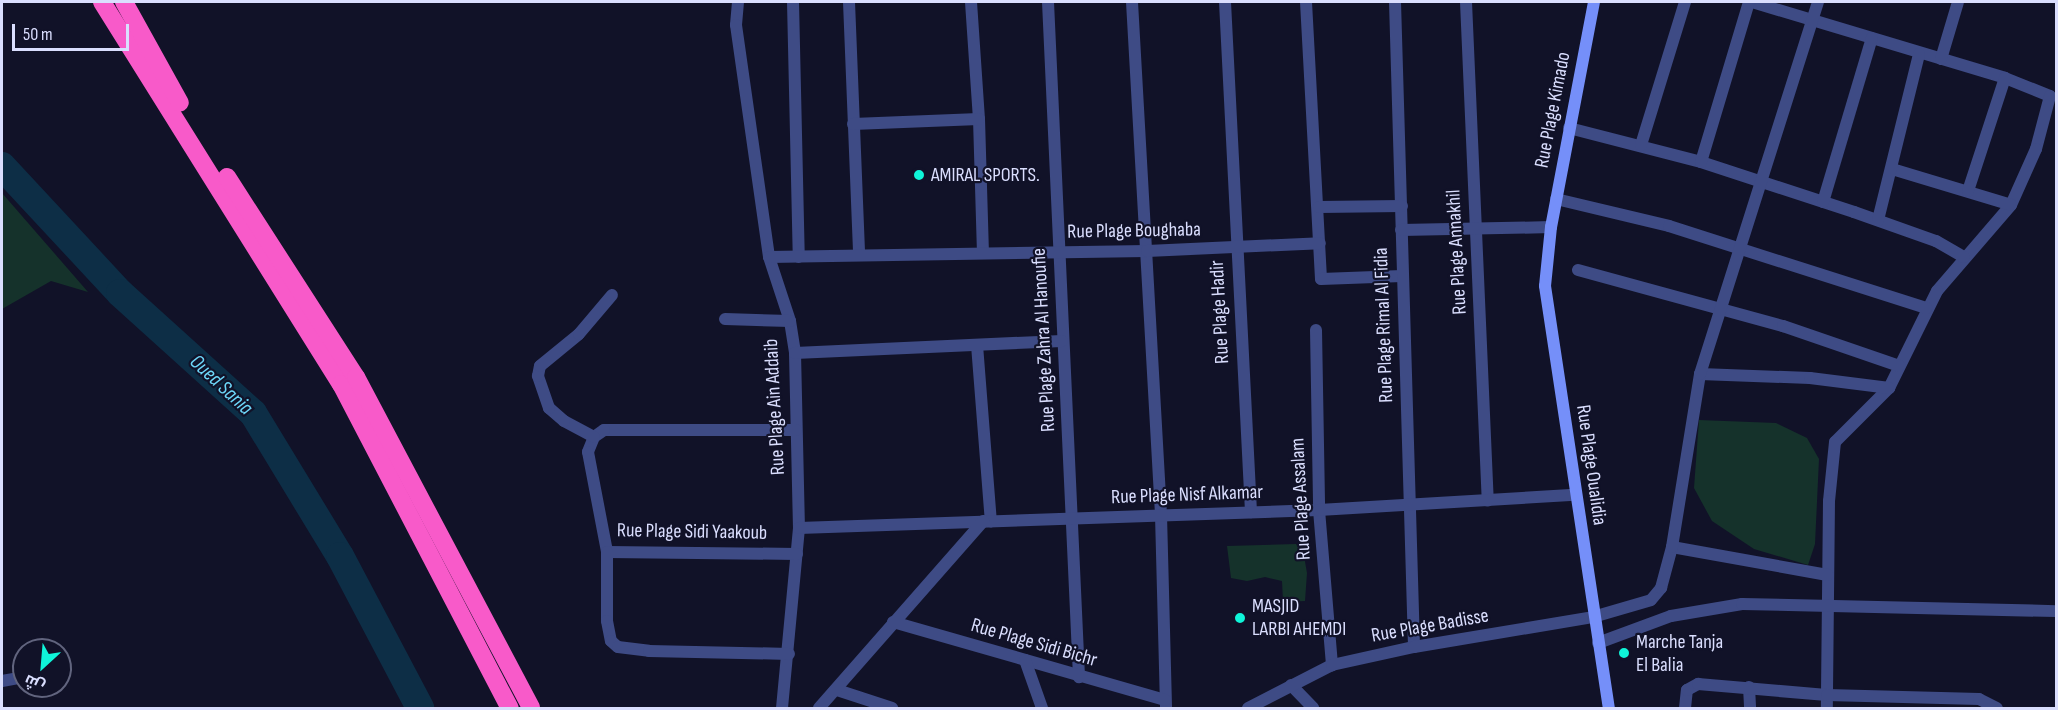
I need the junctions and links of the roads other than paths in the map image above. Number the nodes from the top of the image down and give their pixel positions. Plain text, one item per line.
1 (102, 2) edge
2 (124, 2) edge
3 (738, 2) edge
4 (793, 2) edge
5 (849, 2) edge
6 (971, 2) edge
7 (1048, 2) edge
8 (1132, 2) edge
9 (1225, 2) edge
10 (1306, 2) edge
11 (1395, 2) edge
12 (1466, 2) edge
13 (1594, 2) edge
14 (1685, 2) edge
15 (1750, 2) edge
16 (1818, 2) edge
17 (1958, 2) edge
18 (1812, 20) junction
19 (1872, 38) junction
20 (1918, 54) junction
21 (1941, 59) junction
22 (2005, 78) junction
23 (979, 119) junction
24 (853, 124) junction
25 (1569, 128) junction
26 (1641, 145) junction
27 (1701, 162) junction
28 (1892, 169) junction
29 (1761, 181) junction
30 (1968, 191) junction
31 (1556, 199) junction
32 (1823, 202) junction
33 (2011, 205) junction
34 (1402, 206) junction
35 (1319, 207) junction
36 (1878, 220) junction
37 (1551, 227) junction
38 (1475, 229) junction
39 (1401, 230) junction
40 (1320, 243) junction
41 (1236, 248) junction
42 (1740, 248) junction
43 (1147, 251) junction
44 (983, 252) junction
45 (1058, 252) junction
46 (859, 253) junction
47 (769, 257) junction
48 (799, 257) junction
49 (1964, 257) junction
50 (1578, 270) dead end
51 (1402, 276) junction
52 (612, 295) dead end
53 (1719, 308) junction
54 (1926, 308) junction
55 (725, 319) dead end
56 (790, 321) junction
57 (1316, 330) dead end
58 (1062, 341) junction
59 (977, 345) junction
60 (795, 353) junction
61 (1899, 366) junction
62 (1700, 374) junction
63 (1889, 388) junction
64 (796, 430) junction
65 (599, 434) junction
66 (1575, 495) junction
67 (1488, 501) junction
68 (1408, 506) junction
69 (1319, 510) junction
70 (1251, 512) junction
71 (1161, 515) junction
72 (1074, 518) junction
73 (987, 521) junction
74 (799, 528) junction
75 (1672, 547) junction
76 (608, 552) junction
77 (797, 554) junction
78 (1828, 575) junction
79 (1827, 604) junction
80 (2056, 610) edge
81 (1593, 617) junction
82 (893, 622) junction
83 (1598, 643) junction
84 (1414, 647) junction
85 (789, 654) junction
86 (1025, 660) junction
87 (1332, 665) junction
88 (1079, 676) junction
89 (1291, 685) junction
90 (1749, 687) junction
91 (837, 690) junction
92 (1827, 695) junction
93 (1165, 704) edge
94 (510, 708) edge
95 (531, 708) edge
96 (782, 708) edge
97 (819, 708) edge
98 (892, 708) edge
99 (1042, 708) edge
100 (1248, 708) edge
101 (1313, 708) edge
102 (1609, 708) edge
103 (1685, 708) edge
104 (1750, 708) edge
105 (1827, 708) edge
106 (1997, 708) edge

1 - 94 highway
2 - 95 highway
3 - 47 street, Rue Plage Ain Addaib
4 - 48 street
5 - 24 street
6 - 23 street
7 - 45 street, Rue Plage Zahra Al Hanoufie
8 - 43 street
9 - 41 street, Rue Plage Hadir
10 - 35 street
11 - 34 street, Rue Plage Rimal Al Fidia
12 - 38 street, Rue Plage Annakhil
13 - 25 street, Rue Plage Kimado
14 - 26 street
15 - 18 street
15 - 27 street
16 - 18 street, Rue Plage Badisse
17 - 21 street
18 - 19 street
18 - 29 street, Rue Plage Badisse
19 - 20 street
19 - 32 street
20 - 21 street
20 - 28 street
21 - 22 street
22 - 30 street
22 - 33 street
23 - 24 street
23 - 44 street
24 - 46 street
25 - 26 street
25 - 31 street, Rue Plage Kimado
26 - 27 street
27 - 29 street
28 - 30 street
28 - 36 street
29 - 32 street
29 - 42 street, Rue Plage Badisse
30 - 33 street
31 - 37 street, Rue Plage Kimado
31 - 42 street
32 - 36 street
33 - 49 street
34 - 35 street
34 - 39 street, Rue Plage Rimal Al Fidia
35 - 40 street
36 - 49 street
37 - 38 street
37 - 66 street, Rue Plage Oualidia
38 - 39 street
38 - 67 street, Rue Plage Annakhil
39 - 51 street, Rue Plage Rimal Al Fidia
40 - 41 street, Rue Plage Boughaba
40 - 51 street
41 - 43 street, Rue Plage Boughaba
41 - 70 street, Rue Plage Hadir
42 - 53 street, Rue Plage Badisse
42 - 54 street
43 - 45 street, Rue Plage Boughaba
43 - 71 street
44 - 45 street, Rue Plage Boughaba
44 - 46 street, Rue Plage Boughaba
45 - 58 street, Rue Plage Zahra Al Hanoufie
46 - 48 street, Rue Plage Boughaba
47 - 48 street, Rue Plage Boughaba
47 - 56 street, Rue Plage Ain Addaib
49 - 54 street
50 - 53 street
51 - 68 street, Rue Plage Rimal Al Fidia
52 - 65 street
53 - 61 street
53 - 62 street, Rue Plage Badisse
54 - 61 street
55 - 56 street
56 - 60 street, Rue Plage Ain Addaib
57 - 69 street, Rue Plage Assalam
58 - 59 street
58 - 72 street, Rue Plage Zahra Al Hanoufie
59 - 60 street
59 - 73 street
60 - 64 street, Rue Plage Ain Addaib
61 - 63 street
62 - 63 street
62 - 75 street, Rue Plage Badisse
63 - 78 street
64 - 65 street
64 - 74 street, Rue Plage Ain Addaib
65 - 76 street, Rue Plage Sidi Yaakoub
66 - 67 street, Rue Plage Nisf Alkamar
66 - 81 street, Rue Plage Oualidia
67 - 68 street, Rue Plage Nisf Alkamar
68 - 69 street, Rue Plage Nisf Alkamar
68 - 84 street, Rue Plage Rimal Al Fidia
69 - 70 street, Rue Plage Nisf Alkamar
69 - 87 street, Rue Plage Assalam
70 - 71 street, Rue Plage Nisf Alkamar
71 - 72 street, Rue Plage Nisf Alkamar
71 - 93 street
72 - 73 street, Rue Plage Nisf Alkamar
72 - 88 street, Rue Plage Zahra Al Hanoufie
73 - 74 street, Rue Plage Nisf Alkamar
73 - 82 street
74 - 77 street, Rue Plage Ain Addaib
75 - 78 street
75 - 81 street, Rue Plage Badisse
76 - 77 street, Rue Plage Sidi Yaakoub
76 - 85 street
77 - 85 street, Rue Plage Ain Addaib
78 - 79 street
79 - 80 street
79 - 83 street
79 - 92 street
81 - 83 street, Rue Plage Oualidia
81 - 84 street, Rue Plage Badisse
82 - 86 street, Rue Plage Sidi Bichr
82 - 91 street
83 - 102 street, Rue Plage Oualidia
84 - 87 street, Rue Plage Badisse
85 - 96 street, Rue Plage Ain Addaib
86 - 88 street, Rue Plage Sidi Bichr
86 - 99 street
87 - 89 street, Rue Plage Badisse
88 - 93 street, Rue Plage Sidi Bichr
89 - 100 street, Rue Plage Badisse
89 - 101 street
90 - 92 street
90 - 103 street
90 - 104 street
91 - 97 street
91 - 98 street
92 - 105 street
92 - 106 street

